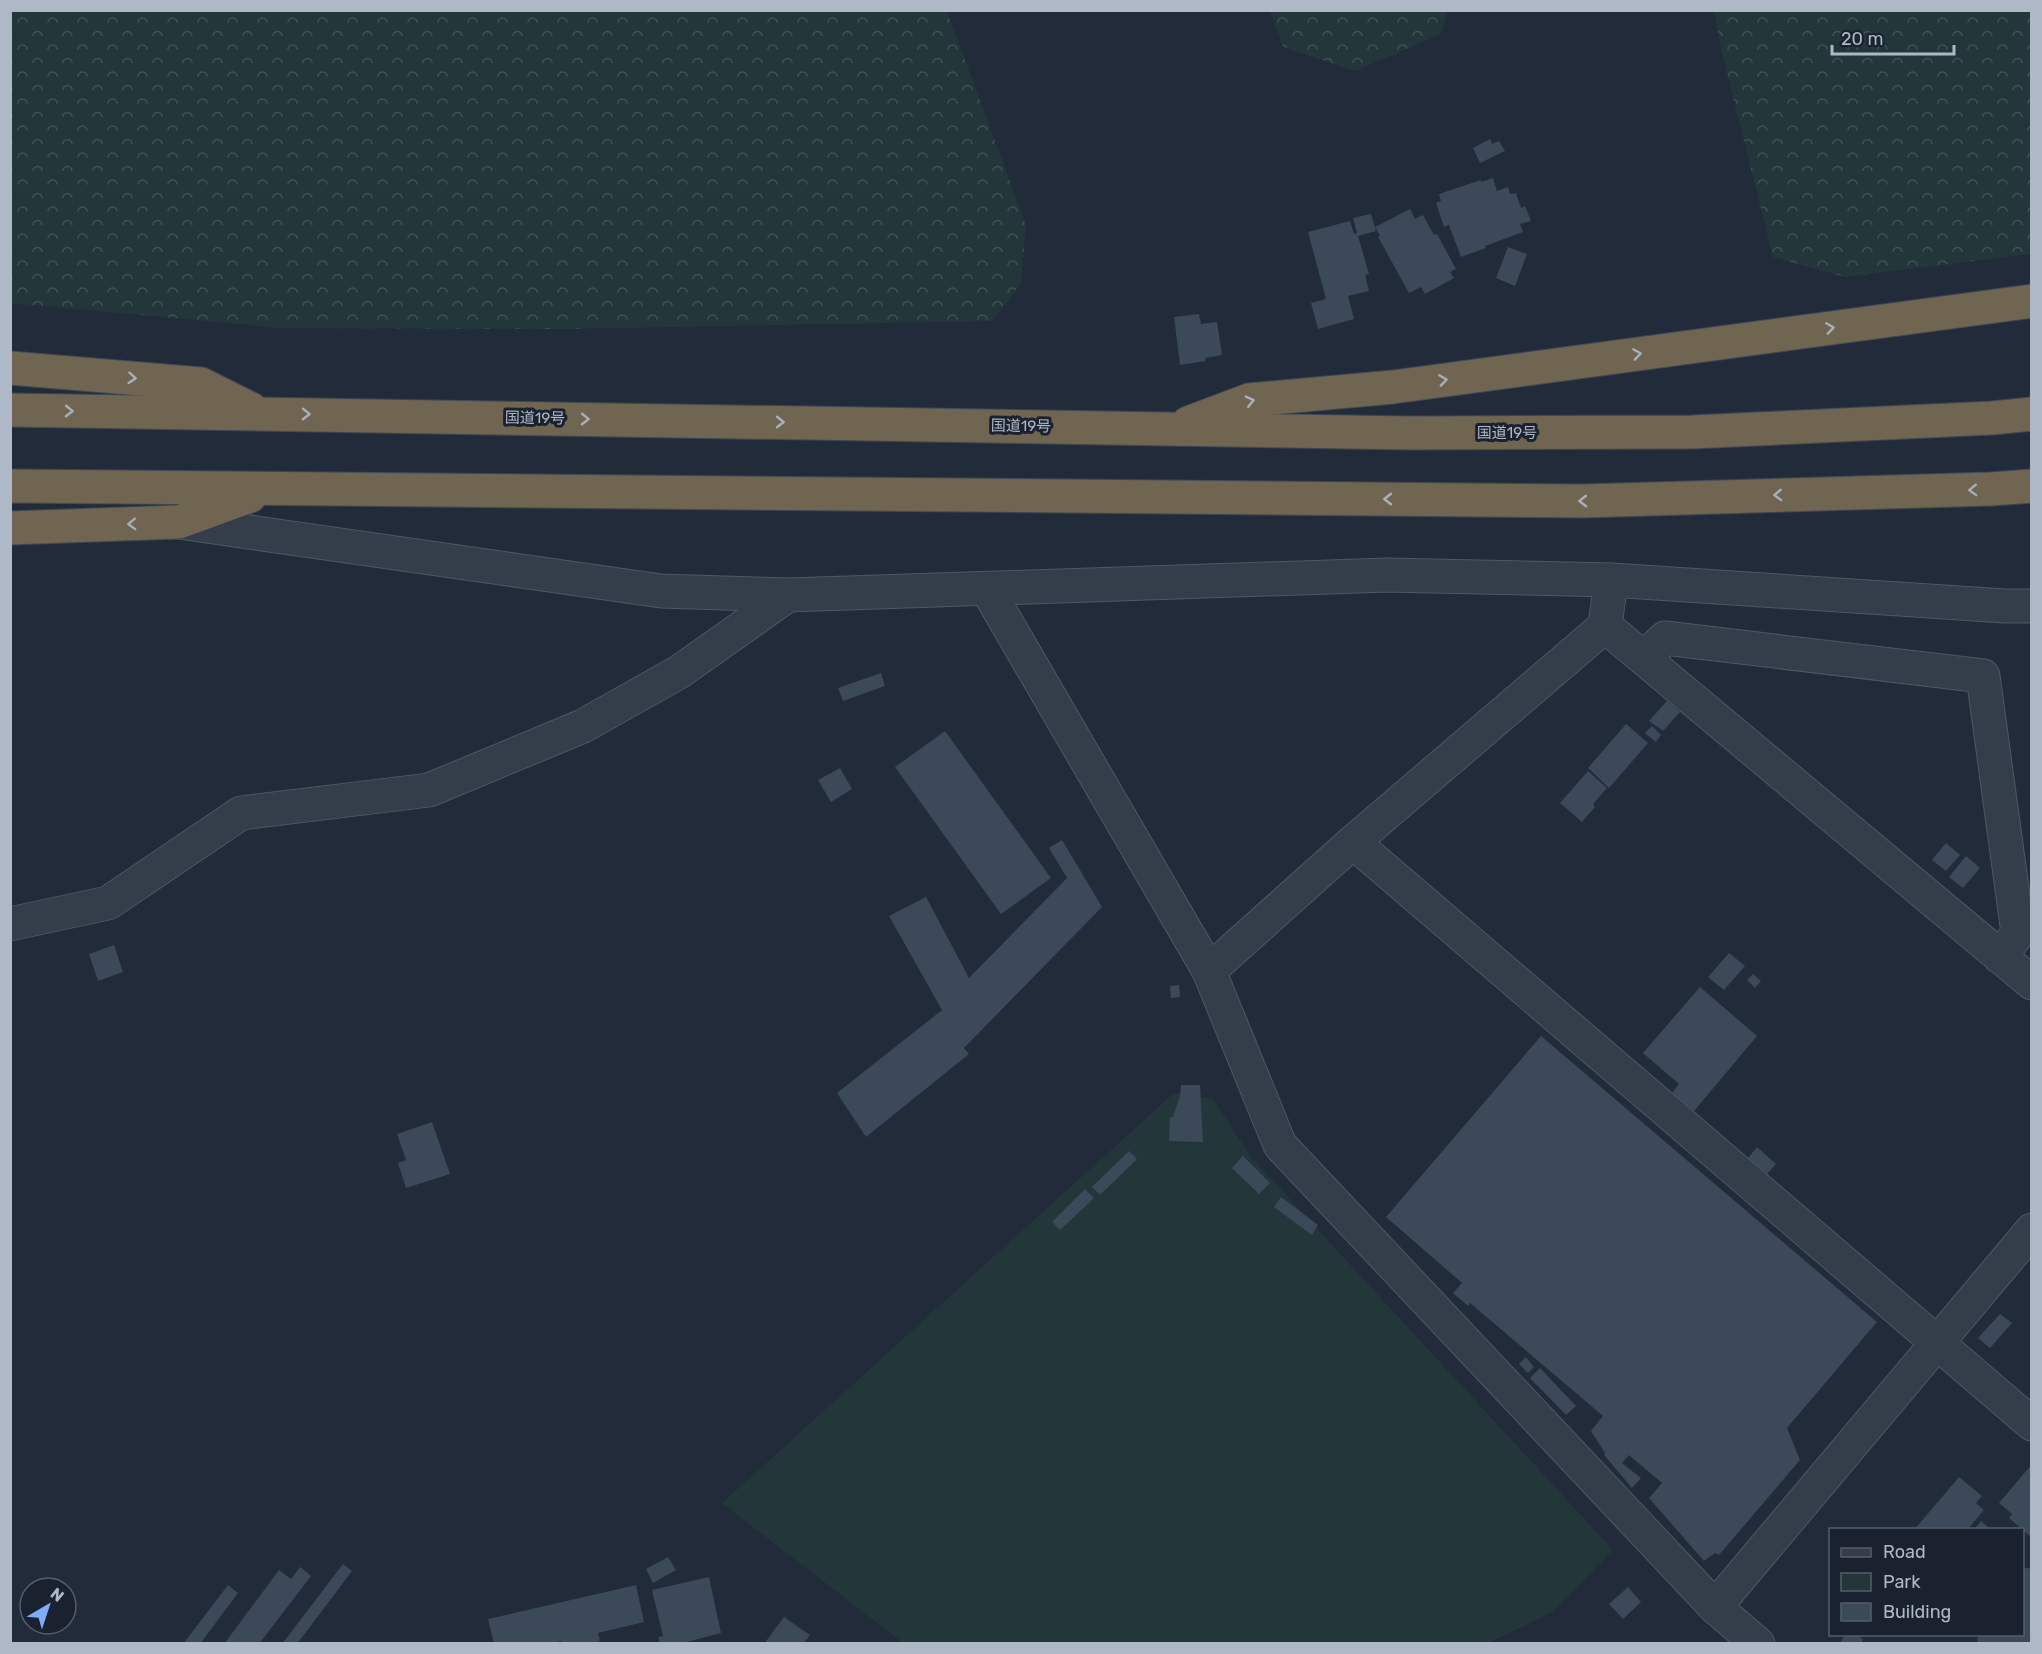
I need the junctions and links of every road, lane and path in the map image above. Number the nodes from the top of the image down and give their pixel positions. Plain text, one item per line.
1 (2031, 301) edge
2 (10, 368) edge
3 (10, 410) edge
4 (260, 413) junction
5 (2031, 414) edge
6 (1176, 429) junction
7 (10, 486) edge
8 (2031, 486) edge
9 (268, 489) junction
10 (179, 522) junction
11 (10, 528) edge
12 (1611, 580) junction
13 (987, 589) junction
14 (788, 595) junction
15 (2031, 606) edge
16 (1605, 626) junction
17 (1644, 658) junction
18 (1353, 842) junction
19 (10, 924) edge
20 (2000, 957) junction
21 (1209, 971) junction
22 (2031, 984) edge
23 (2031, 1230) edge
24 (1937, 1342) junction
25 (2031, 1424) edge
26 (1715, 1607) junction
27 (1758, 1644) edge

6 -> 1 highway
2 -> 4 highway
3 -> 4 highway, 国道19号
4 -> 6 highway, 国道19号
5 - 6 highway, 国道19号
7 - 9 highway
8 -> 9 highway
9 - 10 highway
10 -> 11 highway
10 - 14 street
12 - 13 street
12 - 15 street
12 - 16 street
13 - 14 street
13 - 21 street
14 - 19 street
16 - 17 street
16 - 18 street
17 - 20 street
17 - 20 street
18 - 21 street
18 - 24 street
20 - 22 street
21 - 26 street
23 - 24 street
24 - 25 street
24 - 26 street
26 - 27 street

